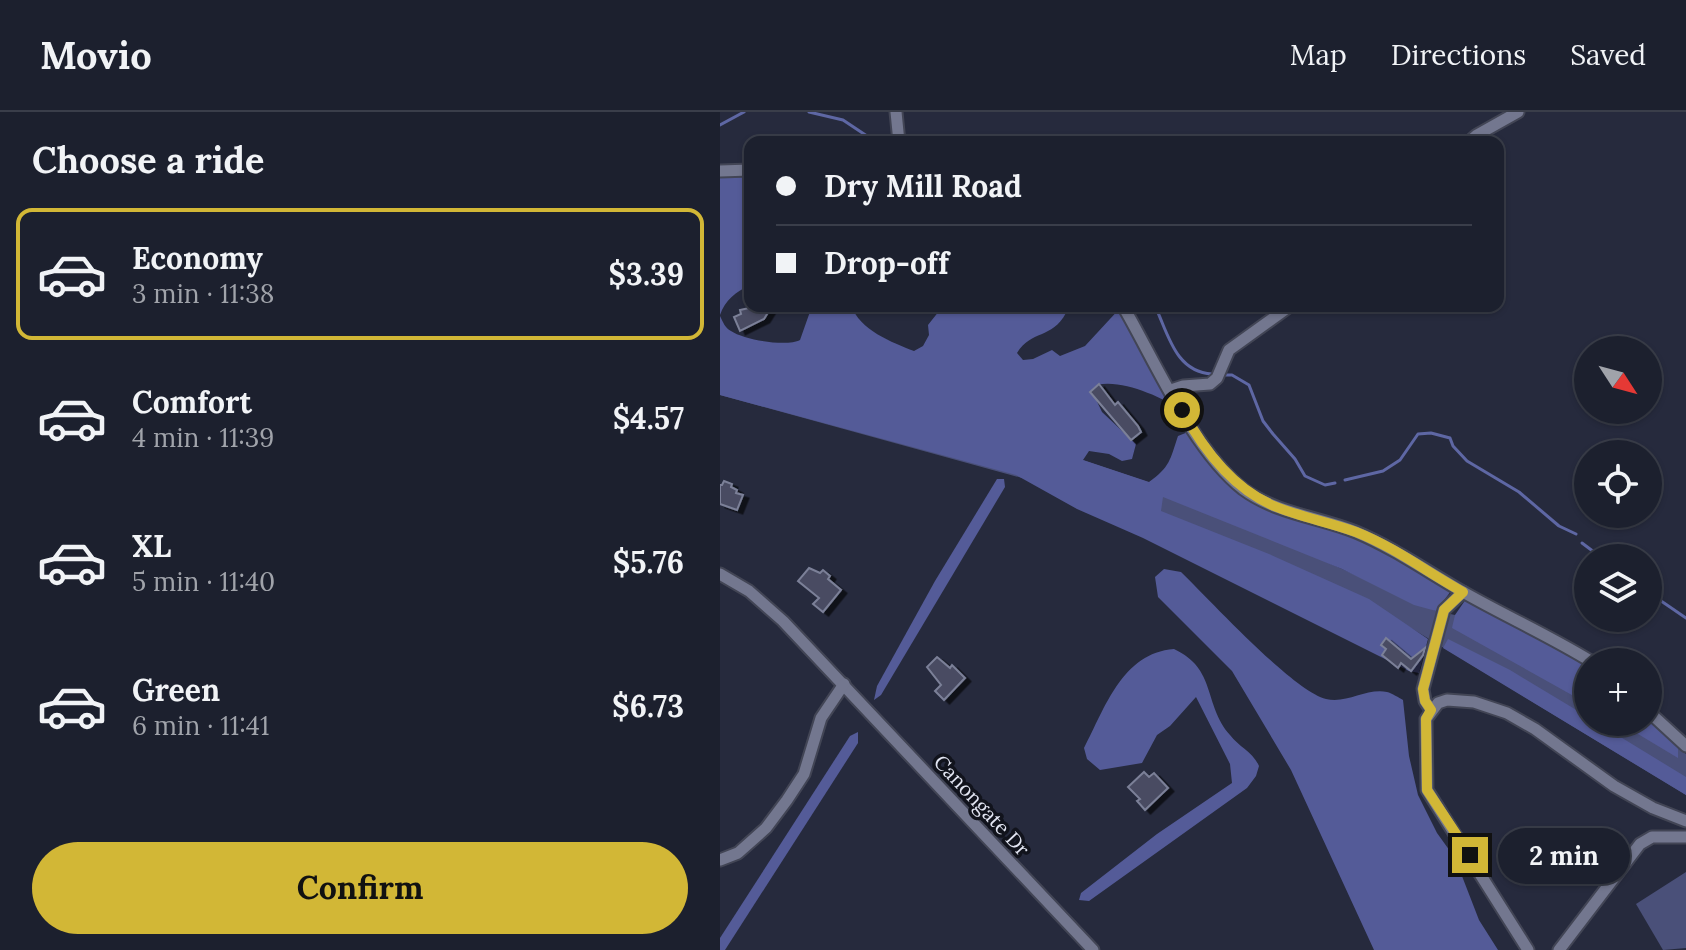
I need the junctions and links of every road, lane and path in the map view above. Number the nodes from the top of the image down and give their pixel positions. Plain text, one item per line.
1 (896, 112) edge
2 (1518, 112) edge
3 (898, 136) edge
4 (1476, 136) edge
5 (744, 170) edge
6 (720, 171) edge
7 (1126, 312) edge
8 (1282, 312) edge
9 (1171, 390) junction
10 (720, 574) edge
11 (1463, 592) junction
12 (1574, 652) edge
13 (844, 684) junction
14 (1431, 710) junction
15 (1662, 724) edge
16 (1686, 746) edge
17 (1686, 821) edge
18 (1686, 837) edge
19 (720, 860) edge
20 (1093, 950) edge
21 (1528, 950) edge
22 (1559, 950) edge

1 - 3 street
2 - 4 street
5 - 6 street
7 - 9 street
8 - 9 street
9 - 11 street
10 - 13 street, Canongate Dr
11 - 12 street
11 - 14 street
13 - 19 street
13 - 20 street, Canongate Dr
14 - 17 street
14 - 21 street
15 - 16 street
18 - 22 street

